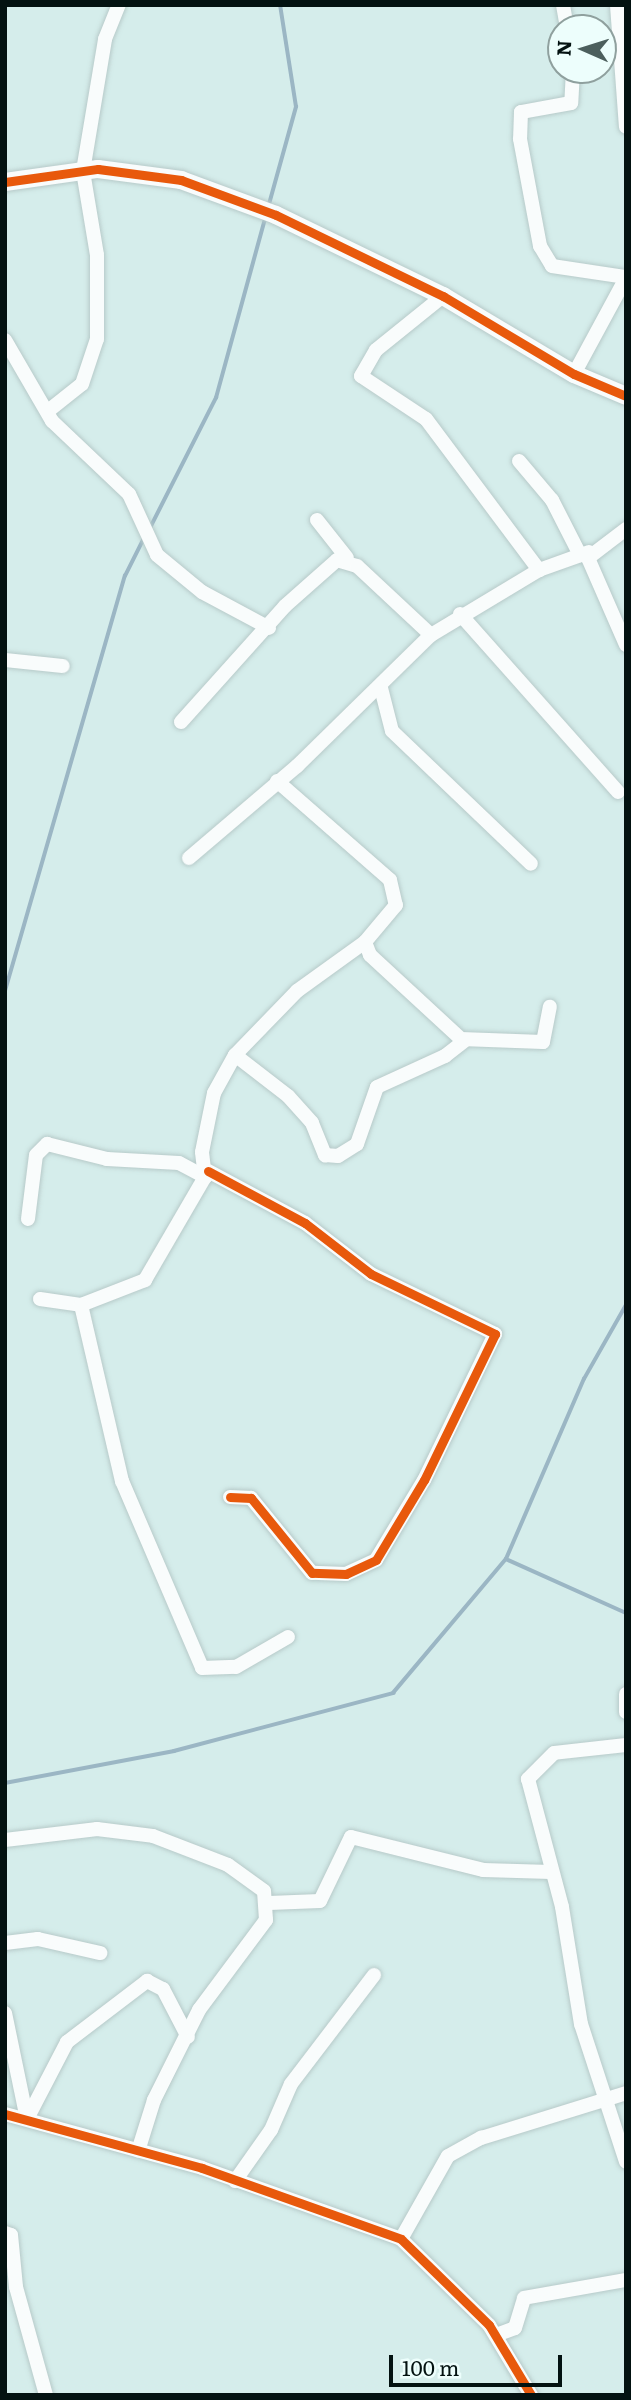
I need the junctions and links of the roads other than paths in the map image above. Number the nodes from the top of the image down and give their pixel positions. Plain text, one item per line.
1 (119, 5) edge
2 (617, 5) edge
3 (572, 84) edge
4 (626, 127) edge
5 (83, 171) junction
6 (5, 182) edge
7 (626, 277) edge
8 (443, 296) junction
9 (5, 340) edge
10 (574, 374) junction
11 (626, 396) edge
12 (48, 411) junction
13 (519, 461) dead end
14 (317, 520) dead end
15 (626, 529) edge
16 (584, 554) junction
17 (347, 558) junction
18 (539, 570) junction
19 (460, 614) junction
20 (269, 628) junction
21 (431, 635) junction
22 (626, 645) edge
23 (5, 660) edge
24 (63, 666) dead end
25 (381, 688) junction
26 (181, 722) dead end
27 (277, 781) junction
28 (618, 792) dead end
29 (189, 858) dead end
30 (531, 864) dead end
31 (365, 942) junction
32 (550, 1007) dead end
33 (464, 1041) junction
34 (234, 1055) junction
35 (206, 1174) junction
36 (28, 1219) dead end
37 (40, 1299) dead end
38 (82, 1305) junction
39 (230, 1497) dead end
40 (288, 1637) dead end
41 (626, 1694) edge
42 (626, 1712) edge
43 (626, 1745) edge
44 (5, 1840) edge
45 (551, 1872) junction
46 (269, 1903) junction
47 (5, 1943) edge
48 (100, 1953) dead end
49 (374, 1975) dead end
50 (5, 2013) edge
51 (188, 2037) junction
52 (626, 2093) edge
53 (603, 2097) junction
54 (5, 2114) edge
55 (27, 2119) junction
56 (138, 2151) junction
57 (626, 2162) edge
58 (235, 2181) junction
59 (5, 2233) edge
60 (401, 2239) junction
61 (626, 2280) edge
62 (496, 2335) junction
63 (46, 2395) edge
64 (531, 2395) edge

1 - 5 street
2 - 4 street
3 - 7 street
5 - 6 street
5 - 8 street
5 - 12 street
7 - 10 street
8 - 10 street
8 - 18 street
9 - 12 street
10 - 11 street
12 - 20 street
13 - 16 street
14 - 17 street
15 - 16 street
16 - 18 street
16 - 22 street
17 - 20 street
17 - 21 street
18 - 19 street
19 - 21 street
19 - 28 street
20 - 26 street
21 - 25 street
23 - 24 street
25 - 27 street
25 - 30 street
27 - 29 street
27 - 31 street
31 - 33 street
31 - 34 street
32 - 33 street
33 - 34 street
34 - 35 street
35 - 36 street
35 - 38 street
35 - 39 street
37 - 38 street
38 - 40 street
41 - 42 street
43 - 45 street
44 - 46 street
45 - 46 street
45 - 53 street
46 - 51 street
47 - 48 street
49 - 58 street
50 - 55 street
51 - 55 street
51 - 56 street
52 - 53 street
53 - 57 street
53 - 60 street
54 - 55 street
55 - 56 street
56 - 58 street
58 - 60 street
59 - 63 street
60 - 62 street
61 - 62 street
62 - 64 street

